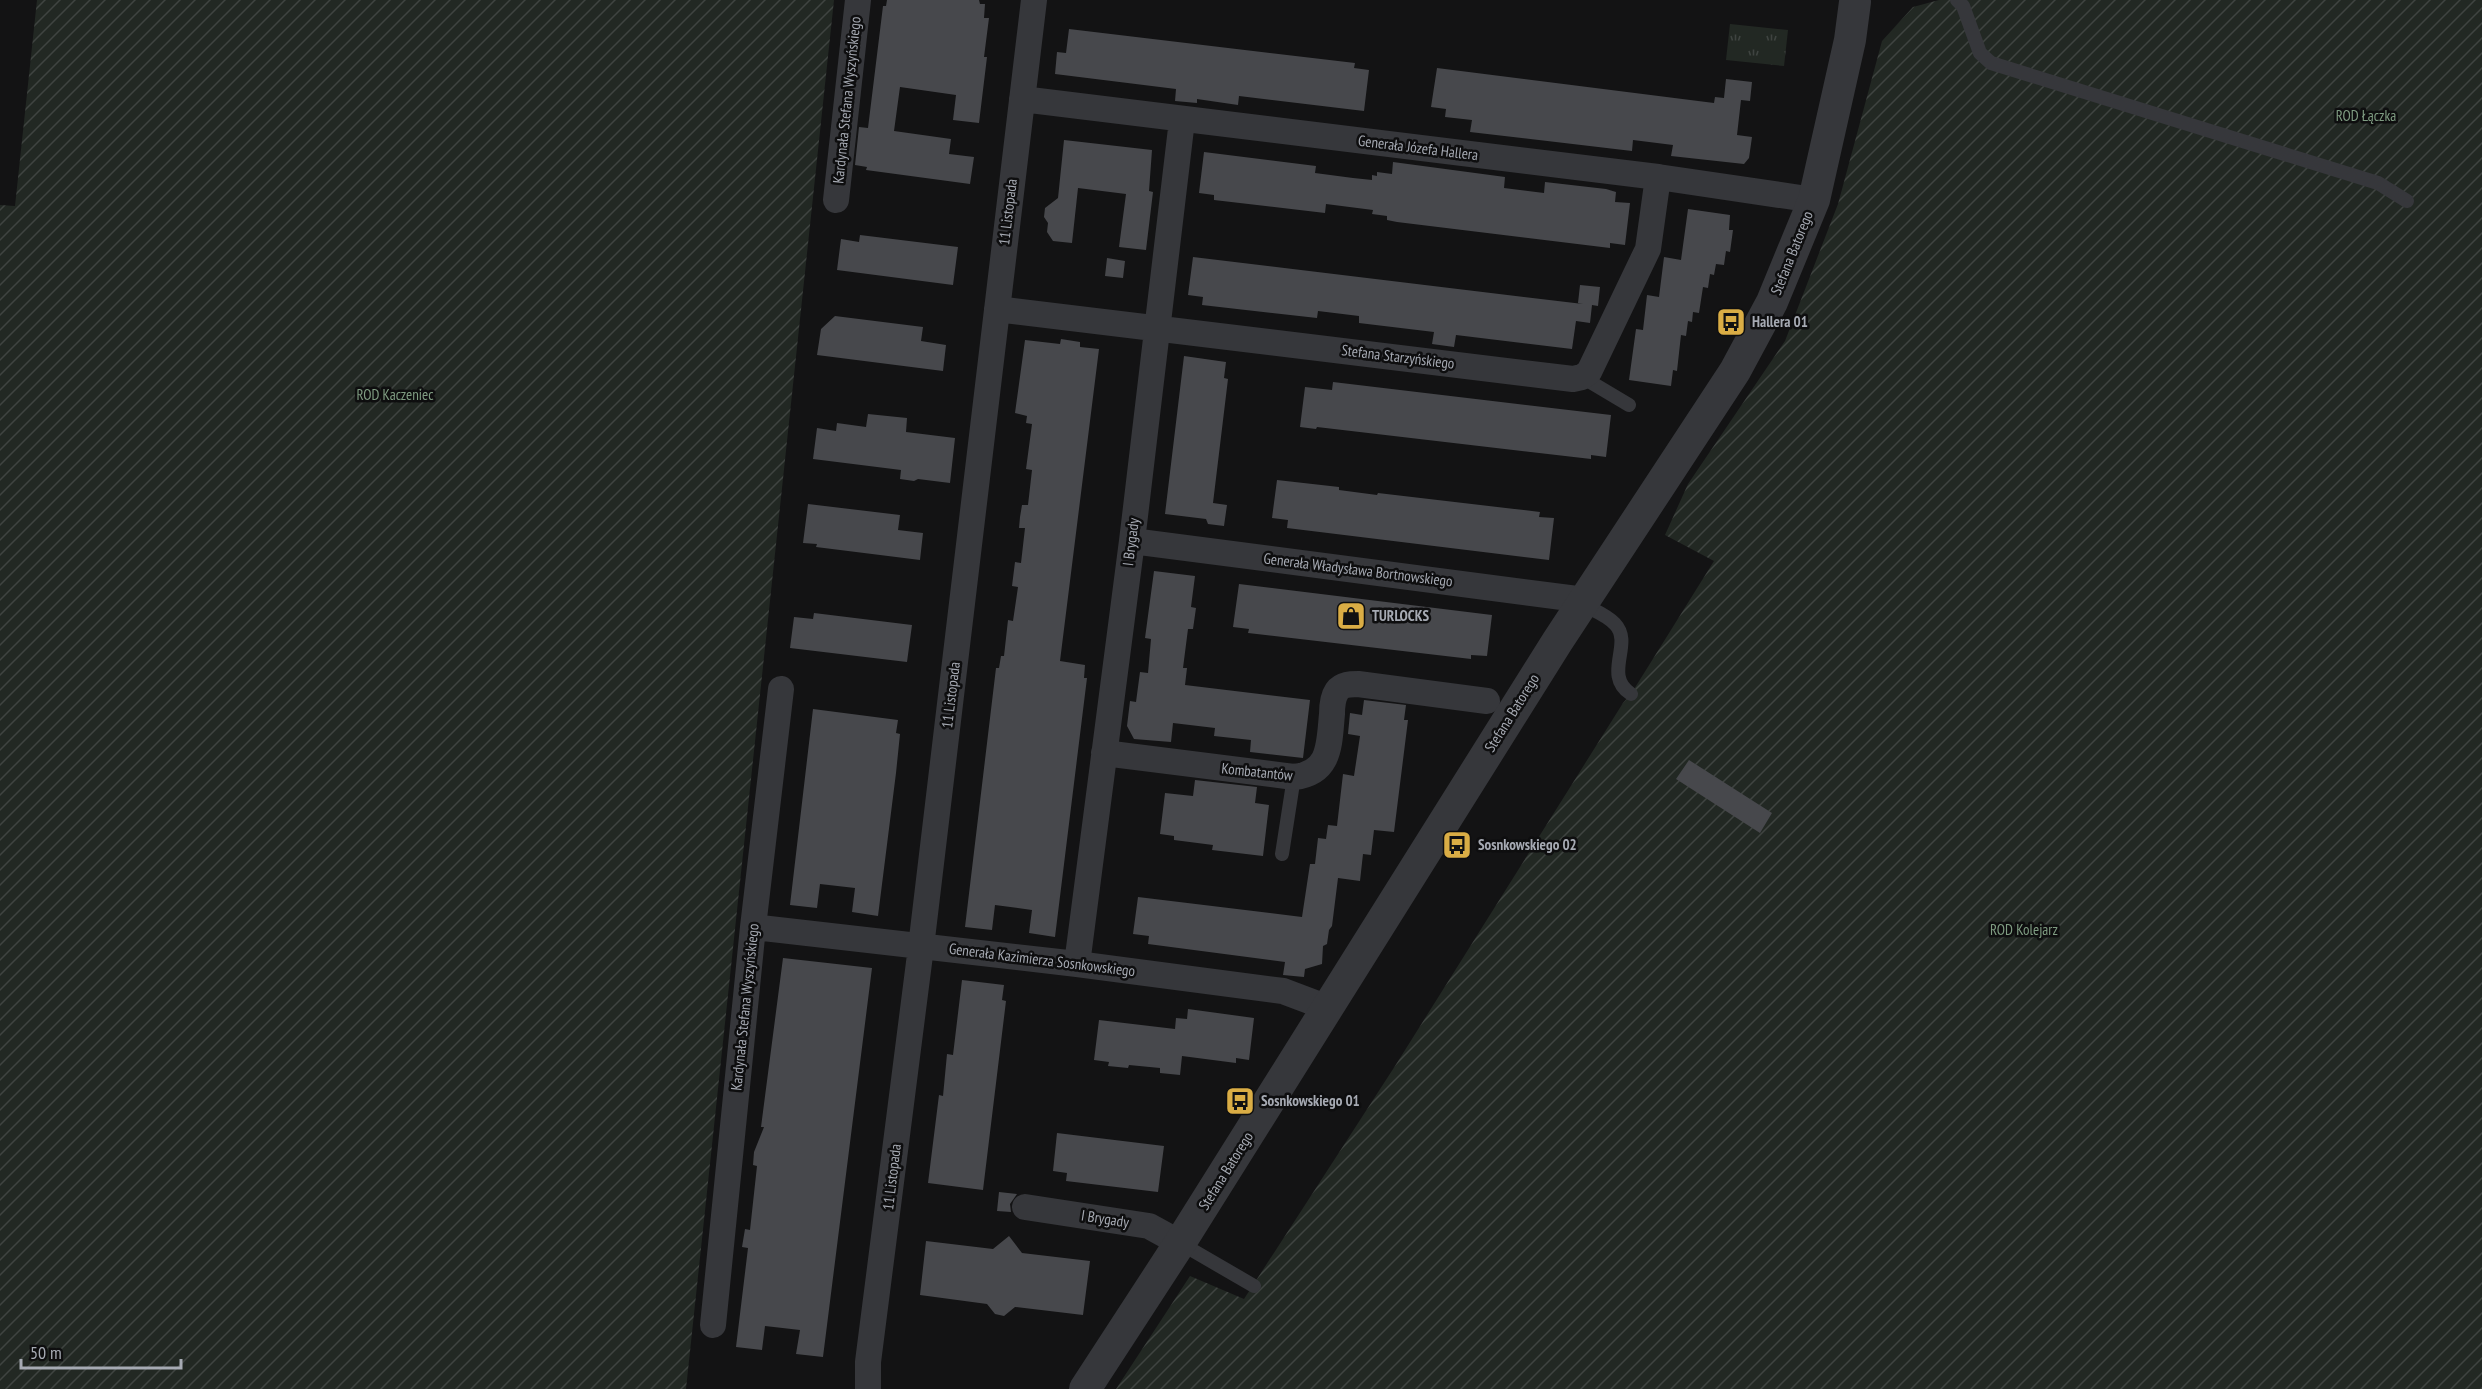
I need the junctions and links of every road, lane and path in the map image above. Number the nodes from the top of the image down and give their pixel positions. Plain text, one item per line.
1 (858, 0) edge
2 (1034, 0) edge
3 (1957, 0) edge
4 (1862, 1) edge
5 (1022, 99) junction
6 (1182, 120) junction
7 (1658, 177) junction
8 (1814, 200) junction
9 (2407, 201) dead end
10 (835, 207) dead end
11 (997, 309) junction
12 (1156, 328) junction
13 (1582, 377) junction
14 (1629, 405) dead end
15 (1132, 541) junction
16 (1583, 602) junction
17 (781, 689) dead end
18 (1631, 694) dead end
19 (1487, 701) dead end
20 (1104, 753) junction
21 (1294, 777) junction
22 (1282, 854) dead end
23 (753, 927) junction
24 (921, 947) junction
25 (1077, 964) junction
26 (1328, 1008) junction
27 (1025, 1207) dead end
28 (1180, 1243) junction
29 (1254, 1286) dead end
30 (713, 1325) dead end
31 (868, 1389) edge
32 (1086, 1389) edge

1 - 10 street, Kardynała Stefana Wyszyńskiego
2 - 5 street, 11 Listopada
3 - 9 lane
4 - 8 street, Stefana Batorego
5 - 6 street, Generała Józefa Hallera
5 - 11 street, 11 Listopada
6 - 7 street, Generała Józefa Hallera
6 - 12 street, I Brygady
7 - 8 street, Generała Józefa Hallera
7 - 13 street
8 - 16 street, Stefana Batorego
11 - 12 street, Stefana Starzyńskiego
11 - 24 street, 11 Listopada
12 - 13 street, Stefana Starzyńskiego
12 - 15 street, I Brygady
13 - 14 lane
15 - 16 street, Generała Władysława Bortnowskiego
15 - 20 street, I Brygady
16 - 18 lane
16 - 26 street, Stefana Batorego
17 - 23 street, Kardynała Stefana Wyszyńskiego
19 - 21 street, Kombatantów
20 - 21 street, Kombatantów
20 - 25 street, I Brygady
21 - 22 lane
23 - 24 street, Generała Kazimierza Sosnkowskiego
23 - 30 street, Kardynała Stefana Wyszyńskiego
24 - 25 street, Generała Kazimierza Sosnkowskiego
24 - 31 street, 11 Listopada
25 - 26 street, Generała Kazimierza Sosnkowskiego
26 - 28 street, Stefana Batorego
27 - 28 street, I Brygady
28 - 29 lane
28 - 32 street, Stefana Batorego

